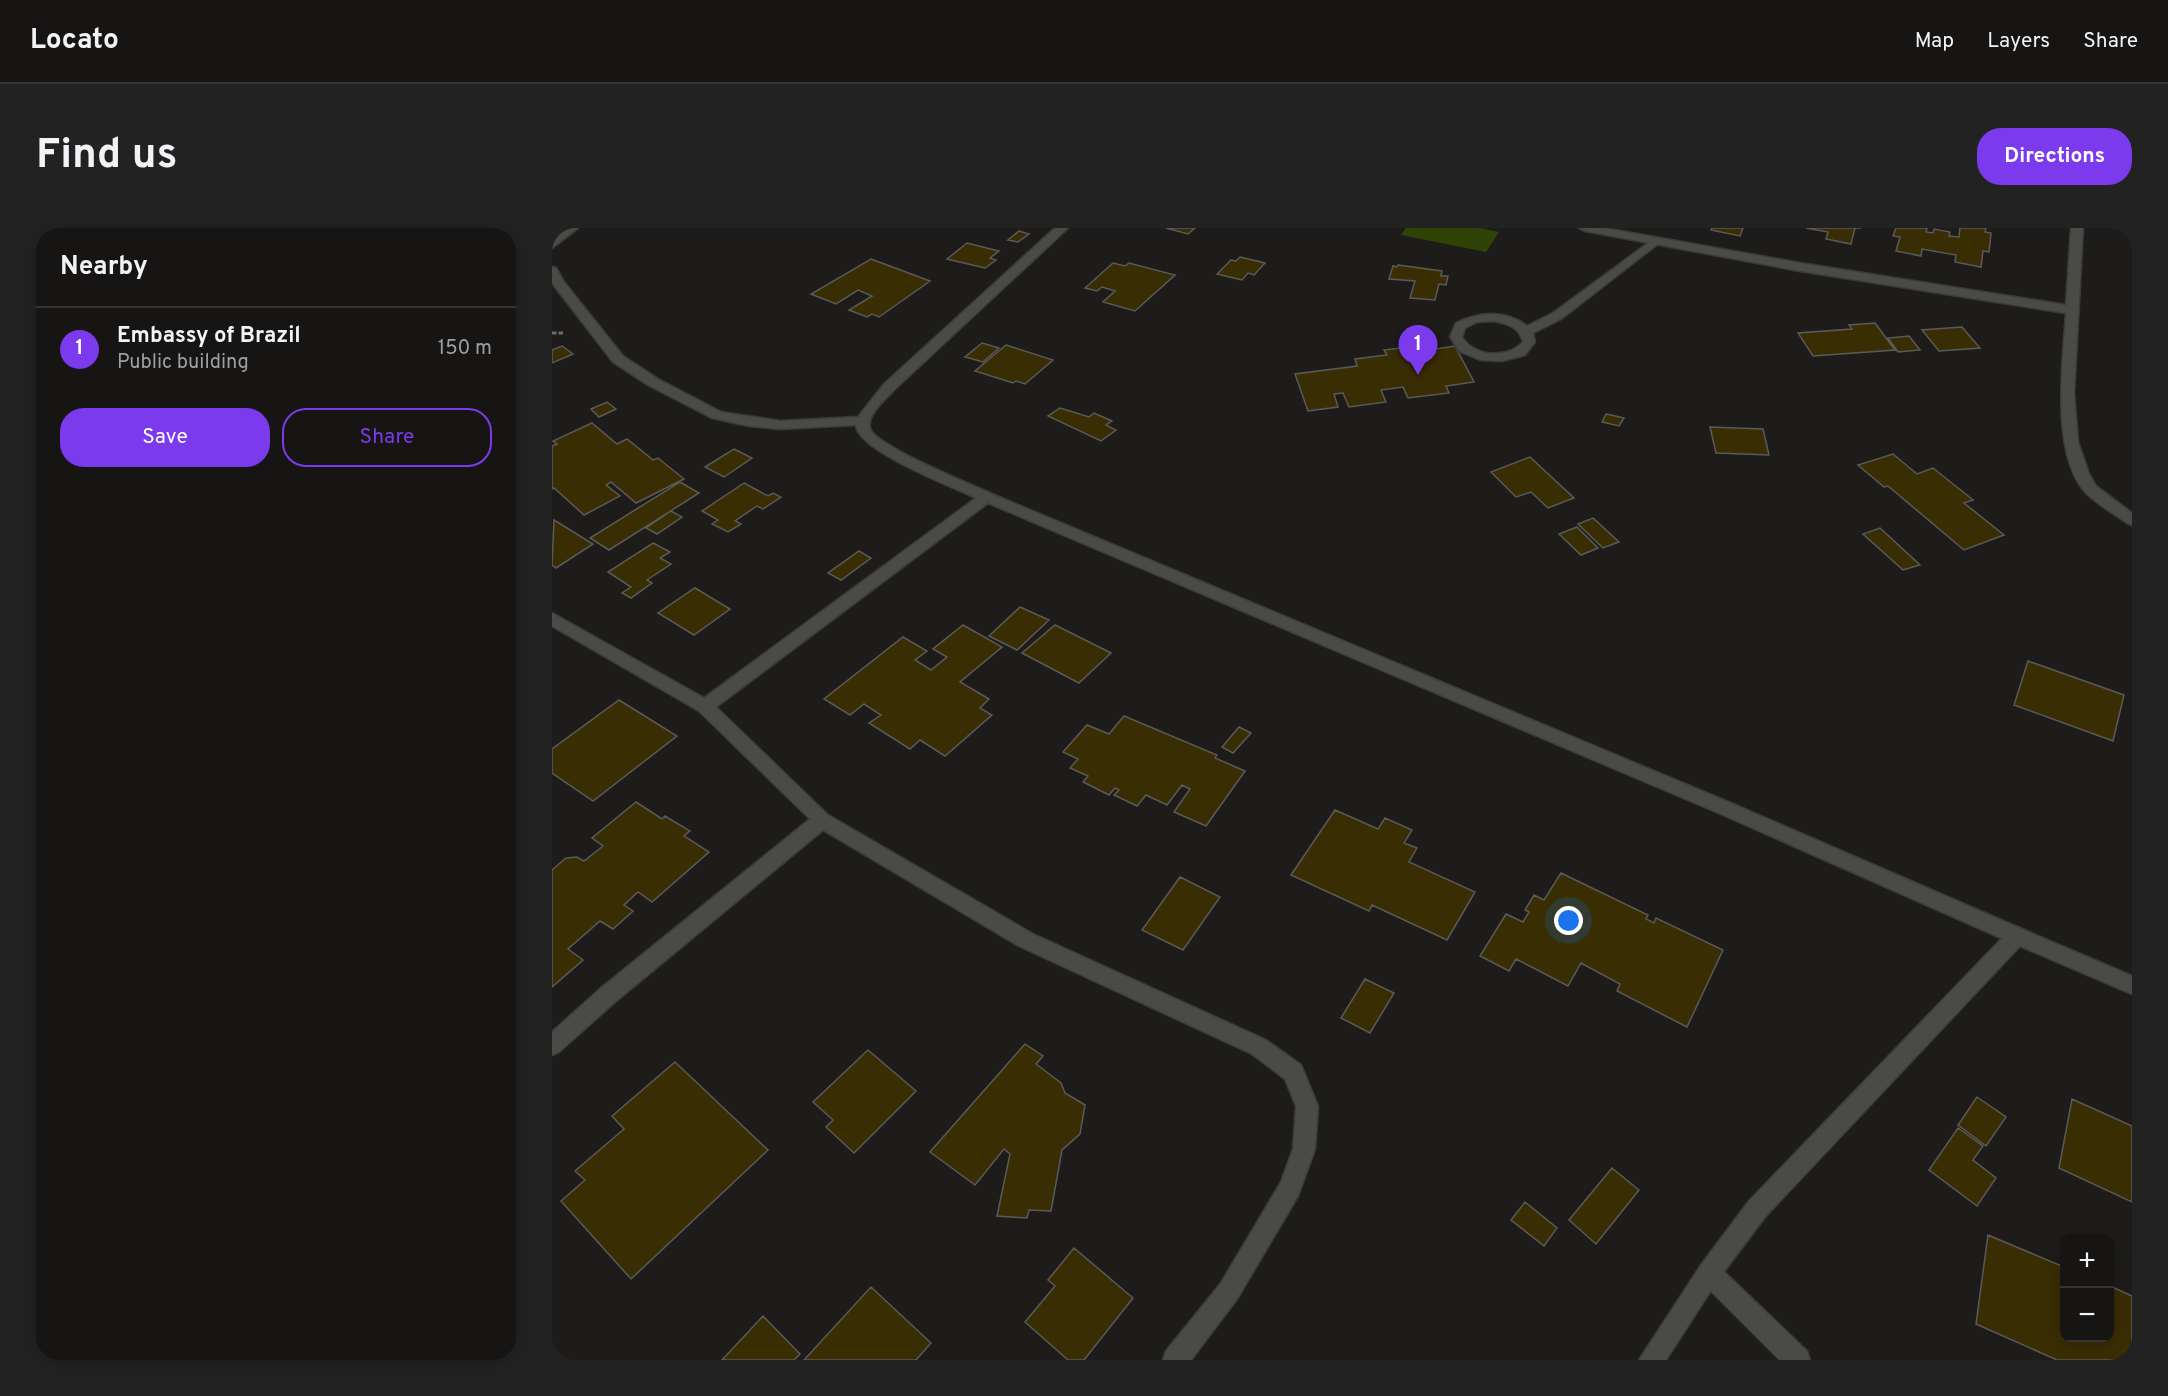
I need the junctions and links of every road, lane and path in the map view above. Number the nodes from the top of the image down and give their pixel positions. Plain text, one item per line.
1 (572, 228) edge
2 (1062, 228) edge
3 (1585, 228) edge
4 (2077, 228) edge
5 (1655, 242) junction
6 (552, 245) edge
7 (552, 271) edge
8 (2073, 310) junction
9 (1526, 330) junction
10 (863, 421) junction
11 (987, 497) junction
12 (2132, 520) edge
13 (552, 619) edge
14 (705, 706) junction
15 (822, 820) junction
16 (2017, 936) junction
17 (2132, 985) edge
18 (552, 1045) edge
19 (1709, 1273) junction
20 (1175, 1360) edge
21 (1651, 1360) edge
22 (1798, 1360) edge

1 - 6 street
2 - 10 street
3 - 5 street
4 - 8 street
5 - 8 street
5 - 9 street
7 - 10 street
8 - 12 street
9 - 9 street
10 - 11 street
11 - 14 street
11 - 16 street
13 - 14 street
14 - 15 street
15 - 18 street
15 - 20 street
16 - 17 street
16 - 19 street
19 - 21 street
19 - 22 street

